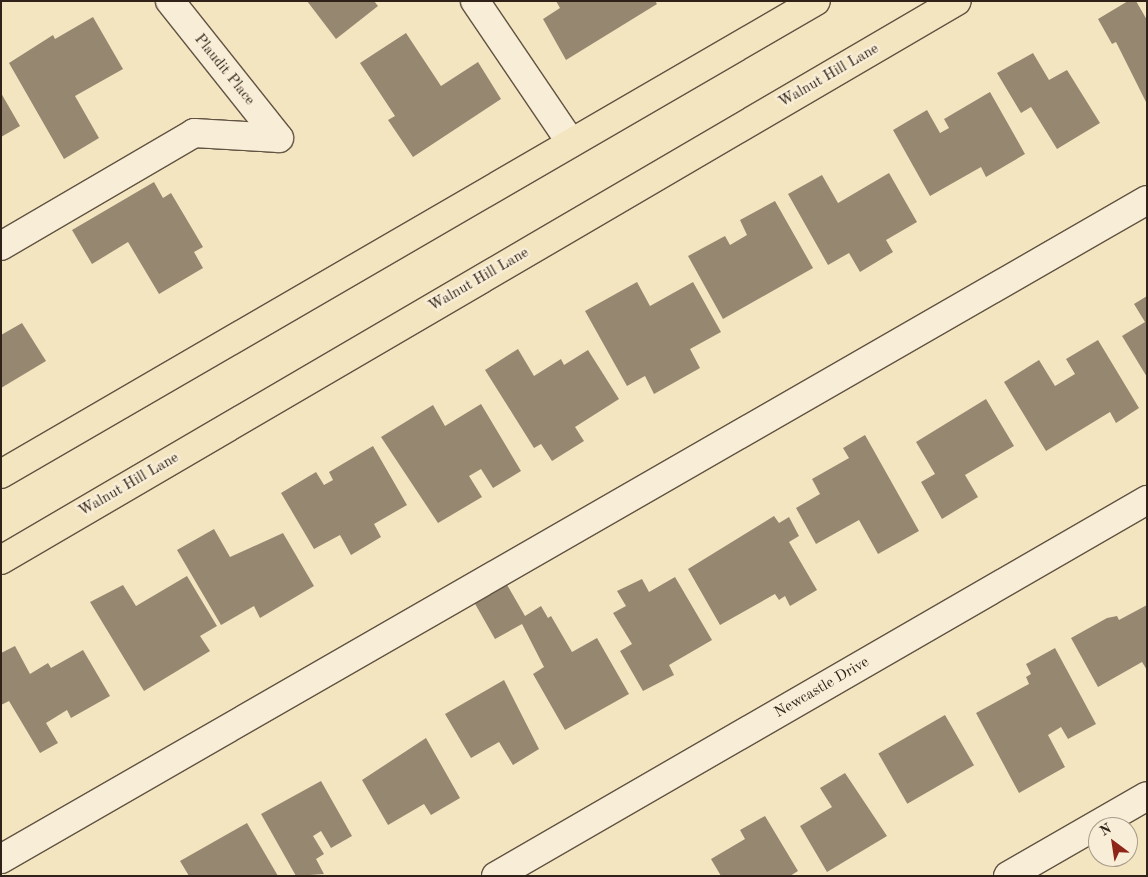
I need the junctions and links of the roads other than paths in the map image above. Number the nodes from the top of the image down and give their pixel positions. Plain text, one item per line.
1 (170, 1) edge
2 (475, 1) edge
3 (816, 1) edge
4 (957, 1) edge
5 (571, 143) junction
6 (1147, 200) edge
7 (1, 246) edge
8 (1, 474) edge
9 (1147, 500) edge
10 (1, 560) edge
11 (1147, 796) edge
12 (1, 859) edge
13 (496, 876) edge
14 (1008, 876) edge

1 - 7 street, Plaudit Place
2 - 5 street
3 - 5 main road
4 - 10 main road, Walnut Hill Lane
5 - 8 main road
6 - 12 street
9 - 13 street, Newcastle Drive
11 - 14 street

